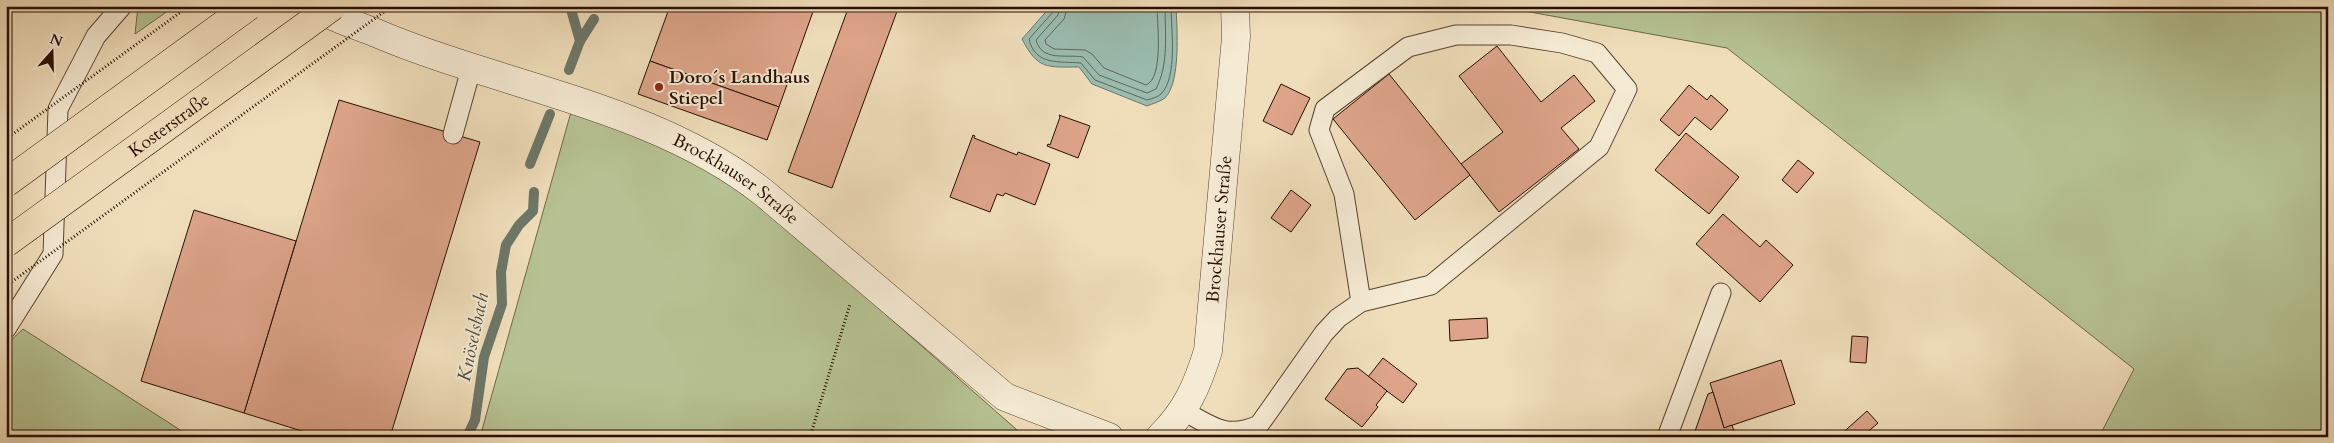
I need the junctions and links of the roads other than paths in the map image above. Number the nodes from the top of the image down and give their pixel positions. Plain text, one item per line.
1 (122, 6) edge
2 (249, 6) edge
3 (313, 6) edge
4 (333, 6) edge
5 (1235, 6) edge
6 (472, 69) junction
7 (453, 134) dead end
8 (6, 182) edge
9 (6, 243) edge
10 (1721, 293) dead end
11 (1361, 302) junction
12 (6, 328) edge
13 (1182, 410) junction
14 (1109, 437) edge
15 (1160, 437) edge
16 (1667, 437) edge

1 - 12 lane
2 - 8 main road, bridge
3 - 6 street, Brockhauser Straße
4 - 9 main road, Kosterstraße, bridge
5 - 13 street, Brockhauser Straße
6 - 7 lane
6 - 14 street, Brockhauser Straße
10 - 16 lane
11 - 11 lane
11 - 13 lane
13 - 15 street, Brockhauser Straße

